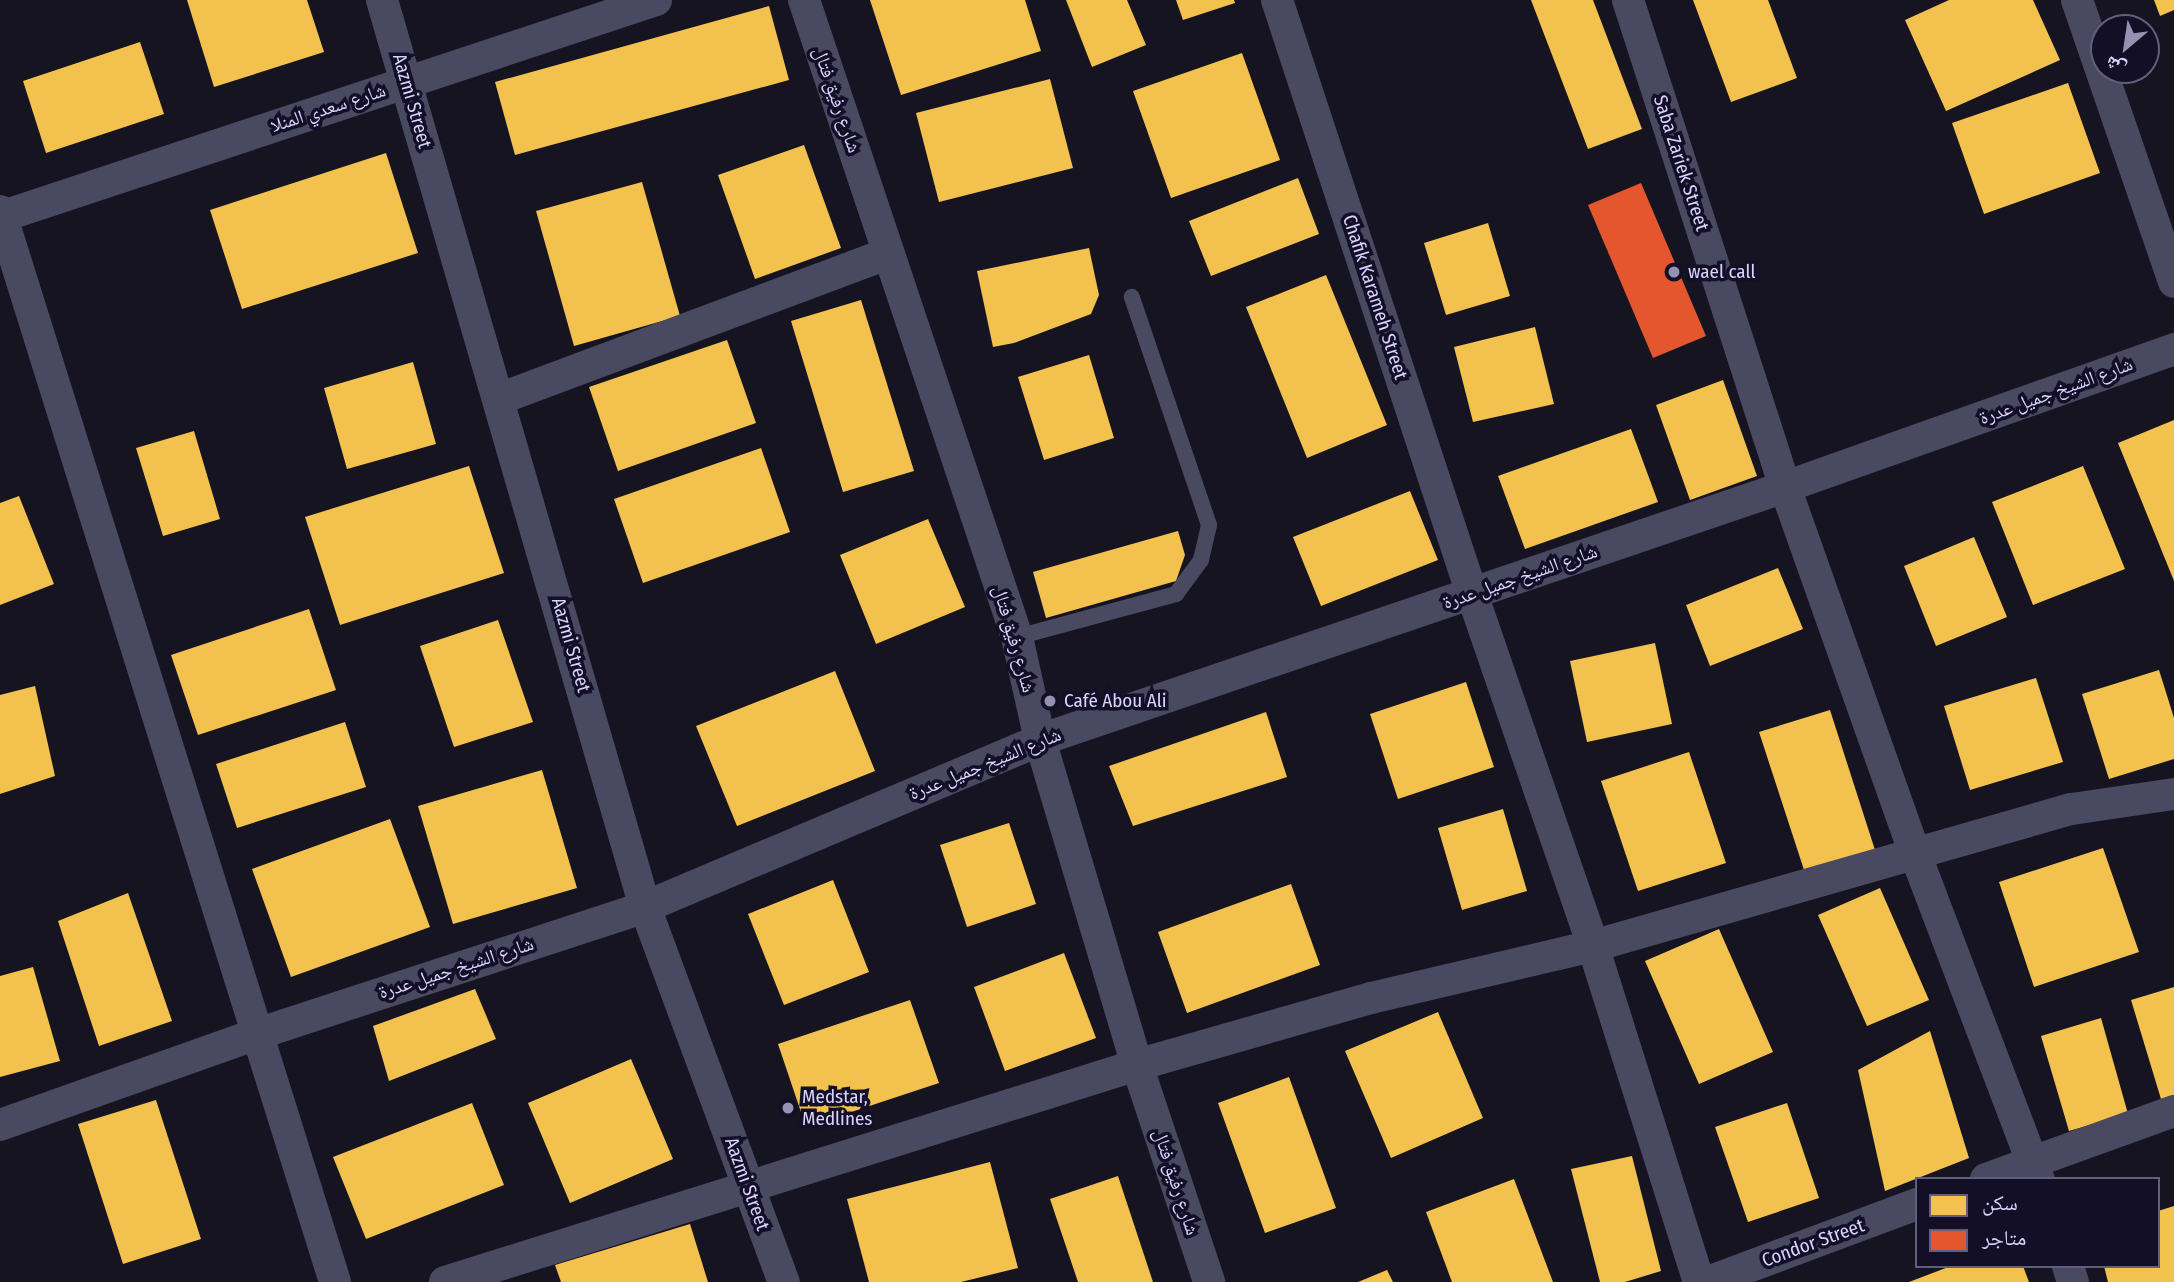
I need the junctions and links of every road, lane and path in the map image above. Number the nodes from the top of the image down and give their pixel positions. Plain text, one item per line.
1 (382, 0) edge
2 (656, 0) edge
3 (804, 0) edge
4 (1277, 0) edge
5 (1628, 0) edge
6 (2077, 0) edge
7 (407, 82) junction
8 (1, 215) edge
9 (889, 253) junction
10 (2174, 282) edge
11 (1132, 297) dead end
12 (2174, 349) edge
13 (499, 399) junction
14 (1785, 487) junction
15 (1472, 594) junction
16 (1017, 637) junction
17 (1040, 740) junction
18 (2174, 794) edge
19 (1916, 856) junction
20 (645, 907) junction
21 (1593, 946) junction
22 (257, 1034) junction
23 (1137, 1065) junction
24 (2174, 1111) edge
25 (0, 1125) edge
26 (2036, 1170) edge
27 (1997, 1177) edge
28 (748, 1188) junction
29 (1915, 1206) edge
30 (335, 1282) edge
31 (444, 1282) edge
32 (784, 1282) edge
33 (1209, 1282) edge
34 (1699, 1282) edge
35 (1709, 1282) edge

1 - 7 street, Aazmi Street
2 - 7 street, شارع سعدي المنلا
3 - 9 street, شارع رفيق فتال
4 - 15 street, Chafik Karameh Street
5 - 14 street, Saba Zariek Street
6 - 10 street
7 - 8 street, شارع سعدي المنلا
7 - 13 street, Aazmi Street
8 - 22 street
9 - 13 street
9 - 16 street, شارع رفيق فتال
11 - 16 lane
12 - 14 street, شارع الشيخ جميل عدرة
13 - 20 street, Aazmi Street
14 - 15 street, شارع الشيخ جميل عدرة
14 - 19 street, Saba Zariek Street
15 - 17 street, شارع الشيخ جميل عدرة
15 - 21 street, Chafik Karameh Street
16 - 17 street, شارع رفيق فتال
17 - 20 street, شارع الشيخ جميل عدرة
17 - 23 street, شارع رفيق فتال
18 - 19 street
19 - 21 street
19 - 26 street, Saba Zariek Street
20 - 22 street, شارع الشيخ جميل عدرة
20 - 28 street, Aazmi Street
21 - 23 street
21 - 34 street, Chafik Karameh Street
22 - 25 street, شارع الشيخ جميل عدرة
22 - 30 street
23 - 28 street
23 - 33 street, شارع رفيق فتال
24 - 26 street
26 - 27 street
28 - 31 street
28 - 32 street, Aazmi Street
29 - 35 street, Condor Street

